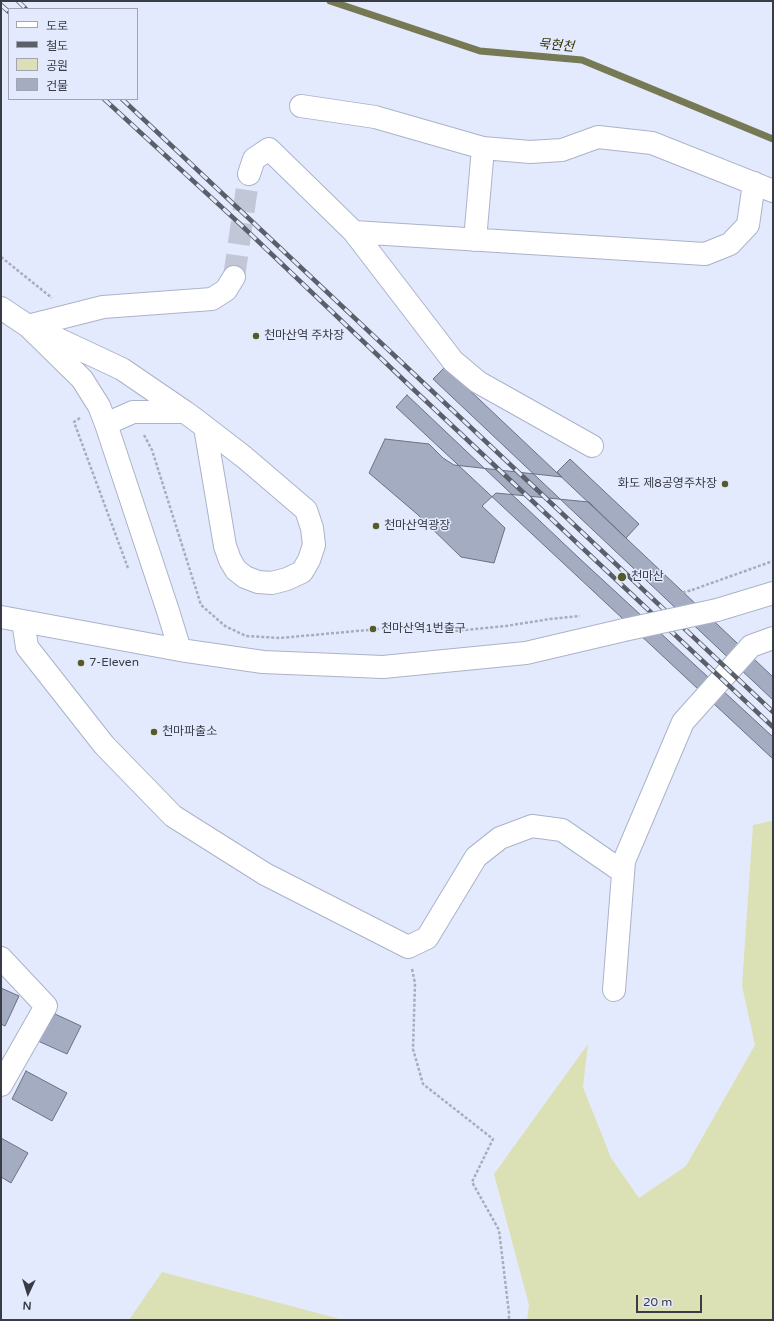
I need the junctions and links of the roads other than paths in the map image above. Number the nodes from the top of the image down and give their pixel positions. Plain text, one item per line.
1 (301, 106) dead end
2 (483, 148) junction
3 (249, 174) tunnel mouth
4 (764, 187) edge
5 (354, 232) junction
6 (475, 240) junction
7 (234, 277) tunnel mouth
8 (1, 308) edge
9 (28, 326) junction
10 (185, 412) junction
11 (102, 415) junction
12 (205, 427) junction
13 (592, 446) dead end
14 (773, 592) edge
15 (1, 617) edge
16 (24, 621) junction
17 (773, 638) edge
18 (180, 650) junction
19 (623, 872) junction
20 (1, 958) edge
21 (614, 990) dead end
22 (1, 1085) edge

1 - 2 street
2 - 4 street
2 - 6 street
3 - 5 street
4 - 6 street
5 - 6 street
5 - 13 street
7 - 9 street
8 - 9 street
9 - 10 street
9 - 11 street
10 - 11 street
10 - 12 street
11 - 18 street
12 - 12 street
14 - 18 street, bridge
15 - 16 street
16 - 18 street
16 - 19 street
17 - 19 street
19 - 21 street
20 - 22 street

